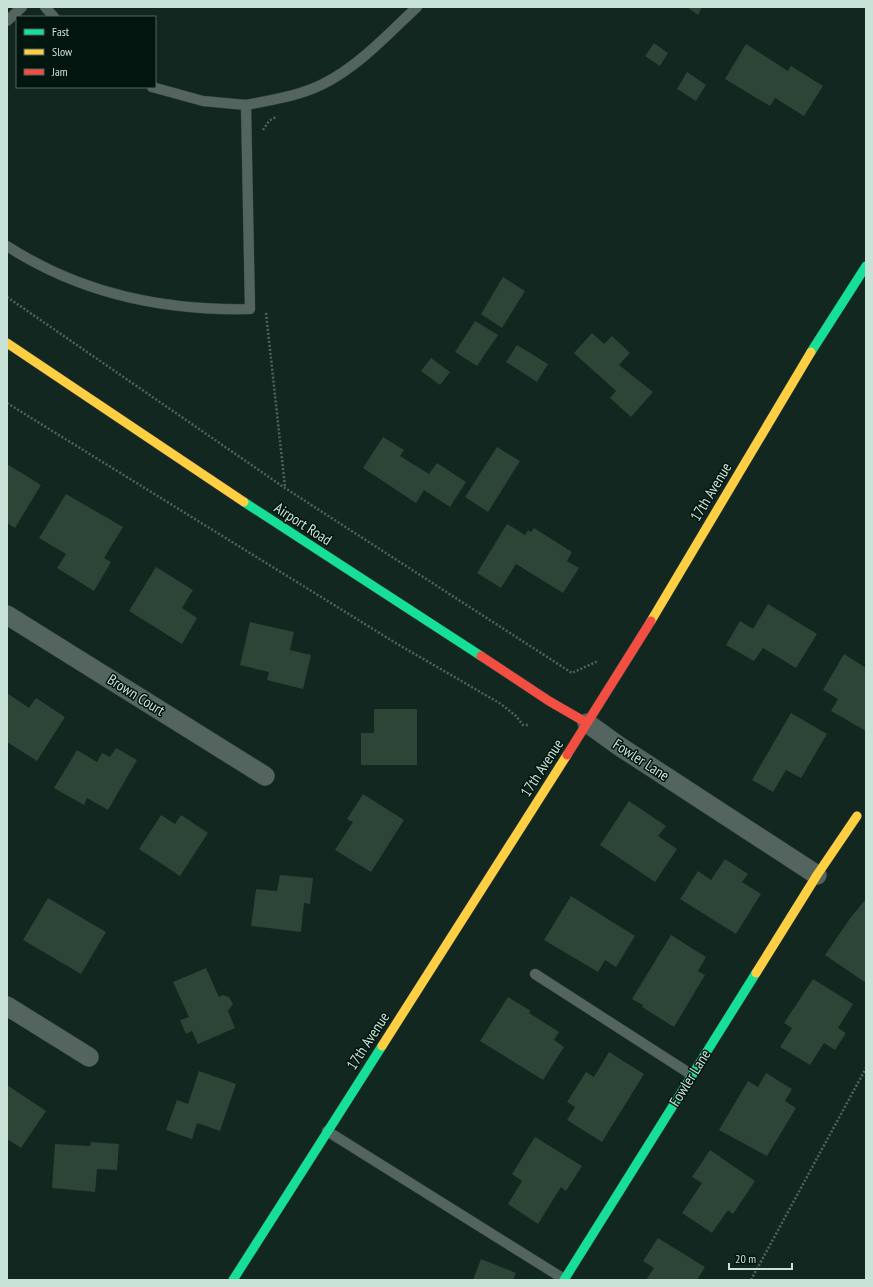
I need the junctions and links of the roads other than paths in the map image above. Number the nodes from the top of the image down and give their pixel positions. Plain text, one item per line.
1 (22, 7) edge
2 (45, 7) edge
3 (417, 7) edge
4 (53, 16) edge
5 (7, 21) edge
6 (156, 88) edge
7 (246, 105) junction
8 (7, 246) edge
9 (866, 266) edge
10 (7, 343) edge
11 (7, 615) edge
12 (587, 723) junction
13 (265, 776) dead end
14 (856, 816) dead end
15 (817, 875) junction
16 (535, 974) dead end
17 (7, 1006) edge
18 (89, 1057) dead end
19 (692, 1075) junction
20 (327, 1131) junction
21 (233, 1280) edge
22 (564, 1280) edge

1 - 5 lane
2 - 4 lane
3 - 7 lane
6 - 7 lane
7 - 8 lane
9 - 12 main road, 17th Avenue
10 - 12 main road, Airport Road
11 - 13 street, Brown Court
12 - 15 street, Fowler Lane
12 - 20 main road, 17th Avenue
14 - 15 main road, Fowler Lane
15 - 19 main road, Fowler Lane
16 - 19 lane
17 - 18 street
19 - 22 main road, Fowler Lane
20 - 21 main road, 17th Avenue
20 - 22 lane

